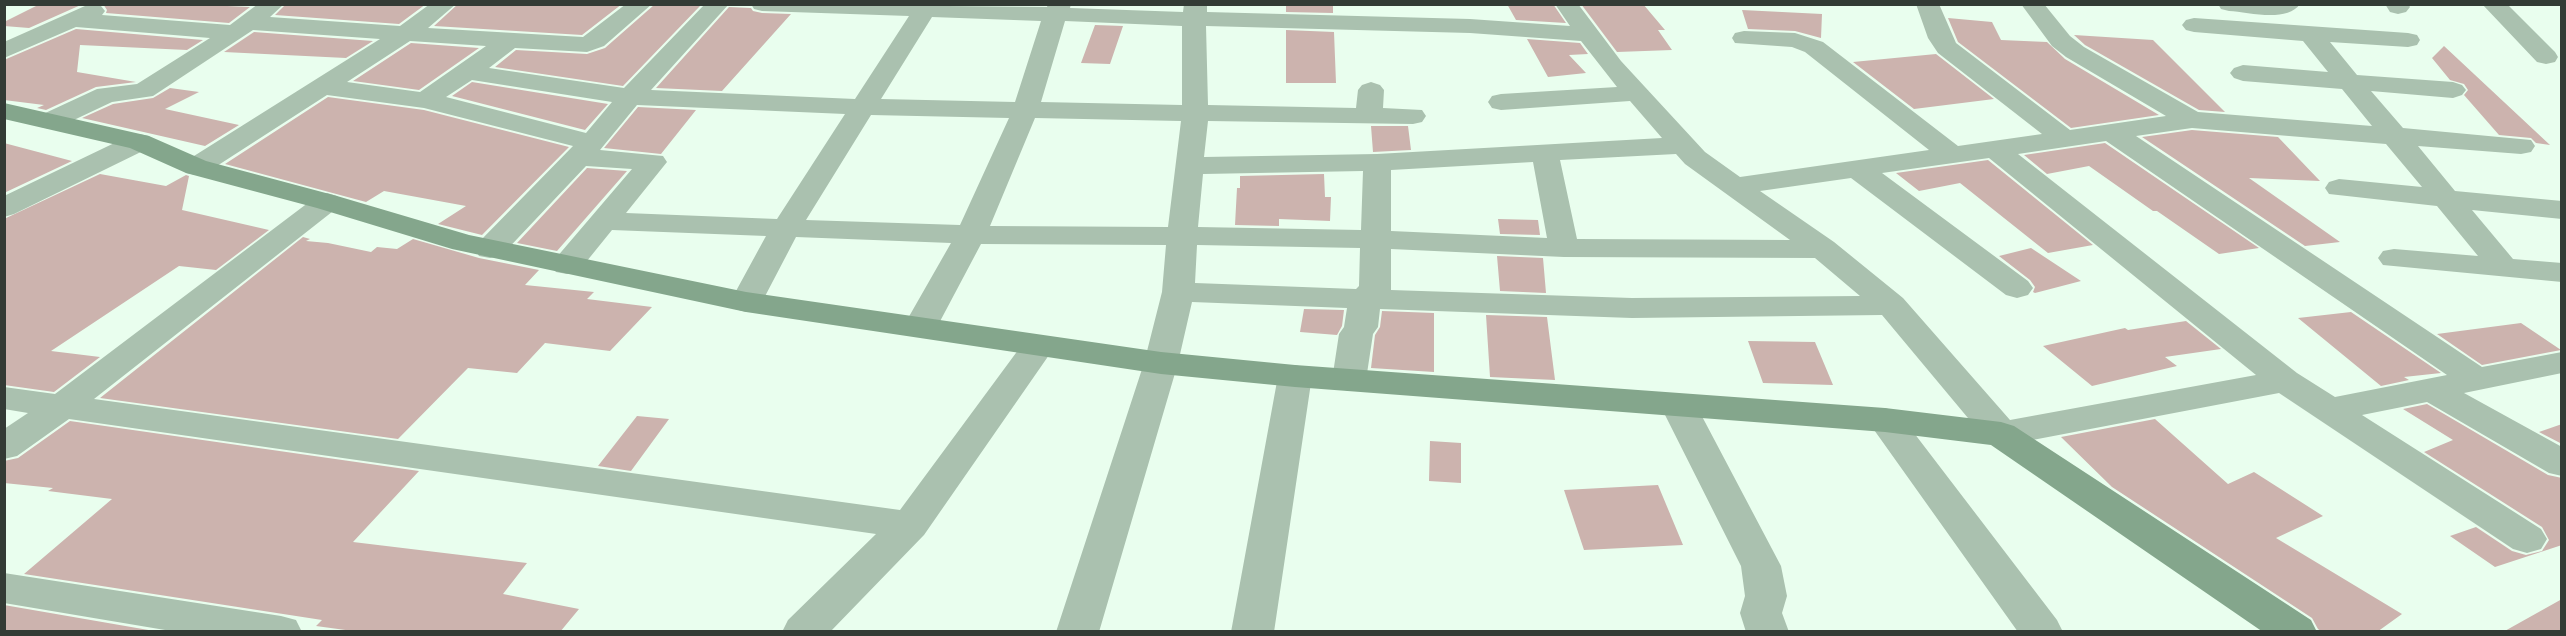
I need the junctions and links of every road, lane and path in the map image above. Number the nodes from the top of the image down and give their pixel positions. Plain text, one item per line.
1 (108, 4) edge
2 (273, 4) edge
3 (445, 4) edge
4 (641, 4) edge
5 (718, 4) edge
6 (762, 4) edge
7 (1451, 4) edge
8 (1566, 4) edge
9 (1927, 4) edge
10 (2032, 4) edge
11 (2229, 4) edge
12 (2289, 4) edge
13 (2493, 4) edge
14 (927, 7) edge
15 (1058, 9) edge
16 (1195, 12) edge
17 (73, 20) junction
18 (1470, 26) junction
19 (2194, 26) dead end
20 (242, 28) junction
21 (405, 34) junction
22 (1588, 34) junction
23 (2310, 34) junction
24 (1744, 38) dead end
25 (510, 40) junction
26 (2408, 40) dead end
27 (4, 51) edge
28 (2556, 61) edge
29 (467, 72) junction
30 (2243, 73) dead end
31 (2350, 82) junction
32 (322, 87) junction
33 (2453, 90) dead end
34 (1637, 93) junction
35 (630, 97) junction
36 (425, 100) junction
37 (1501, 102) dead end
38 (863, 107) junction
39 (4, 111) edge
40 (1025, 111) junction
41 (1195, 114) junction
42 (1413, 116) dead end
43 (2192, 120) junction
44 (50, 121) junction
45 (2111, 132) junction
46 (2393, 134) junction
47 (2064, 138) junction
48 (139, 142) junction
49 (1683, 145) junction
50 (2521, 146) dead end
51 (1995, 149) junction
52 (585, 150) junction
53 (1545, 154) junction
54 (1953, 155) junction
55 (1377, 162) junction
56 (1188, 166) junction
57 (196, 167) junction
58 (1856, 168) junction
59 (1735, 186) junction
60 (2339, 188) dead end
61 (2446, 198) junction
62 (327, 202) junction
63 (4, 207) edge
64 (2562, 210) edge
65 (605, 221) junction
66 (785, 230) junction
67 (971, 236) junction
68 (1182, 236) junction
69 (1377, 238) junction
70 (1564, 248) junction
71 (490, 249) junction
72 (1823, 249) junction
73 (2394, 258) dead end
74 (567, 265) junction
75 (2504, 268) junction
76 (2562, 273) edge
77 (2017, 288) dead end
78 (1178, 292) junction
79 (1365, 298) junction
80 (746, 302) junction
81 (1891, 304) junction
82 (920, 327) junction
83 (1039, 345) junction
84 (2562, 362) edge
85 (1161, 363) junction
86 (1295, 376) junction
87 (2476, 379) junction
88 (1349, 380) junction
89 (2285, 381) junction
90 (2432, 390) junction
91 (4, 398) edge
92 (1678, 405) junction
93 (61, 407) junction
94 (2328, 410) junction
95 (1885, 420) junction
96 (2001, 434) junction
97 (4, 447) edge
98 (2562, 464) edge
99 (910, 525) junction
100 (2527, 539) dead end
101 (4, 588) edge
102 (281, 632) edge
103 (803, 632) edge
104 (1077, 632) edge
105 (1252, 632) edge
106 (1768, 632) edge
107 (2042, 632) edge
108 (2296, 632) edge

1 - 17 street
2 - 20 street
3 - 21 street
4 - 25 street
5 - 35 street
6 - 14 street
7 - 18 street
8 - 22 street
9 - 47 street
10 - 43 street
11 - 12 street
13 - 28 street
14 - 15 street
14 - 38 street
15 - 16 street
15 - 40 street
16 - 18 street
16 - 41 street
17 - 20 street
17 - 27 street
18 - 22 street
19 - 23 street
20 - 21 street
20 - 44 street
21 - 25 street
21 - 32 street
22 - 34 street
23 - 26 street
23 - 31 street
24 - 54 street
25 - 29 street
29 - 35 street
29 - 36 street
30 - 31 street
31 - 33 street
31 - 46 street
32 - 36 street
32 - 57 street
34 - 37 street
34 - 49 street
35 - 38 street
35 - 52 street
36 - 52 street
38 - 40 street
38 - 66 street
39 - 44 street
40 - 41 street
40 - 67 street
41 - 42 street
41 - 56 street
43 - 45 street
43 - 46 street
44 - 48 street
45 - 47 street
45 - 87 street
46 - 50 street
46 - 61 street
47 - 51 street
48 - 57 street
48 - 63 street
49 - 53 street
49 - 59 street
51 - 54 street
51 - 89 street
52 - 65 street
52 - 71 street
53 - 55 street
53 - 70 street
54 - 58 street
55 - 56 street
55 - 69 street
56 - 68 street
57 - 62 street
58 - 59 street
58 - 77 street
59 - 72 street
60 - 61 street
61 - 64 street
61 - 75 street
62 - 71 street
62 - 93 street
65 - 66 street
65 - 74 street
66 - 67 street
66 - 80 street
67 - 68 street
67 - 82 street
68 - 69 street
68 - 78 street
69 - 70 street
69 - 79 street
70 - 72 street
71 - 74 street
72 - 81 street
73 - 75 street
74 - 80 street
75 - 76 street
78 - 79 street
78 - 85 street
79 - 81 street
79 - 88 street
80 - 82 street
81 - 96 street
82 - 83 street
83 - 85 street
83 - 99 street
84 - 87 street
85 - 86 street
85 - 104 street
86 - 88 street
86 - 105 street
87 - 90 street
88 - 92 street
89 - 94 street
89 - 96 street
90 - 94 street
90 - 98 street
91 - 93 street
92 - 95 street
92 - 106 street
93 - 97 street
93 - 99 street
94 - 100 street
95 - 96 street
95 - 107 street
96 - 108 street
99 - 103 street
101 - 102 street

